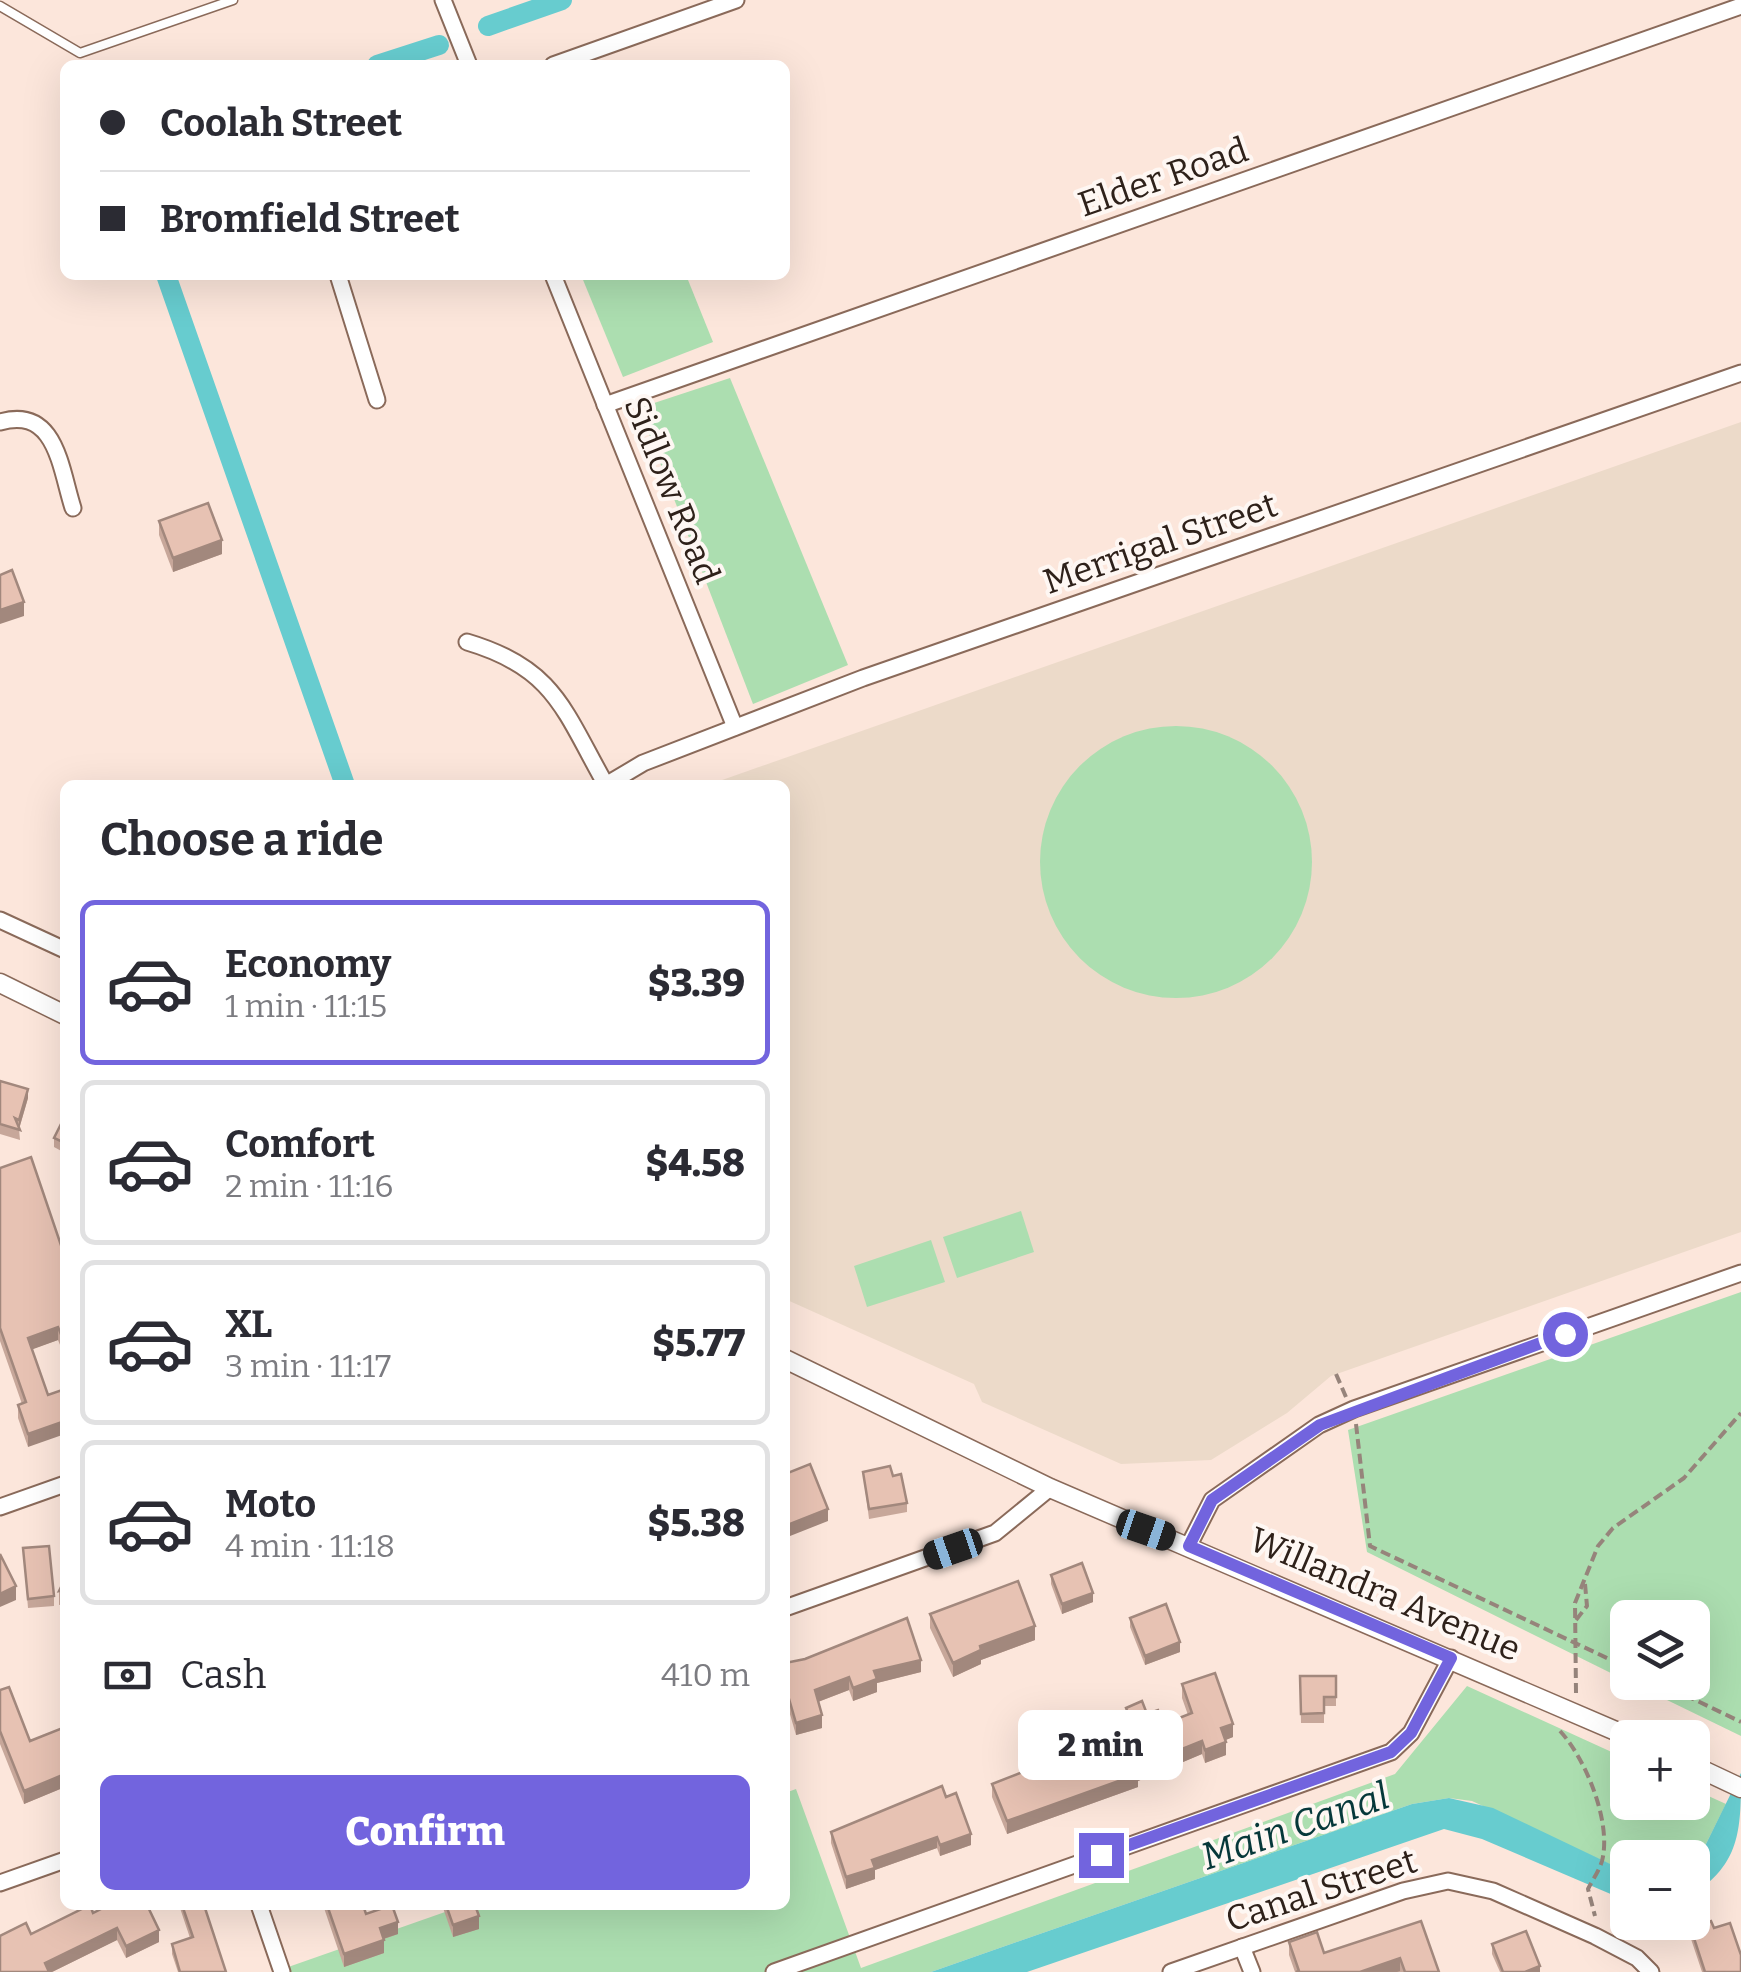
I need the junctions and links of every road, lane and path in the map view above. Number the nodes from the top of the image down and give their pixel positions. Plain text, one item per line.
1 (233, 0) edge
2 (443, 0) edge
3 (736, 0) edge
4 (0, 6) edge
5 (1741, 6) edge
6 (467, 60) edge
7 (568, 60) edge
8 (340, 280) edge
9 (555, 280) edge
10 (1741, 373) edge
11 (377, 400) dead end
12 (605, 405) junction
13 (0, 422) edge
14 (72, 508) dead end
15 (467, 642) dead end
16 (734, 728) junction
17 (603, 780) edge
18 (615, 780) edge
19 (0, 920) edge
20 (60, 948) edge
21 (0, 983) edge
22 (60, 1012) edge
23 (1741, 1273) edge
24 (790, 1361) edge
25 (1336, 1374) dead end
26 (1354, 1408) junction
27 (1741, 1413) edge
28 (60, 1486) edge
29 (1050, 1488) junction
30 (0, 1507) edge
31 (1189, 1546) junction
32 (1585, 1584) junction
33 (790, 1606) edge
34 (1575, 1622) junction
35 (1572, 1642) junction
36 (1451, 1658) junction
37 (1610, 1660) edge
38 (1576, 1693) dead end
39 (1695, 1700) edge
40 (1741, 1722) edge
41 (1610, 1728) edge
42 (1560, 1731) dead end
43 (1710, 1774) edge
44 (1741, 1788) edge
45 (60, 1862) edge
46 (0, 1883) edge
47 (261, 1910) edge
48 (1595, 1936) junction
49 (1242, 1947) junction
50 (282, 1972) edge
51 (774, 1972) edge
52 (1171, 1972) edge
53 (1252, 1972) edge
54 (1651, 1972) edge

1 - 4 lane
2 - 6 street
3 - 7 street
5 - 12 street, Elder Road
8 - 11 street
9 - 12 street, Sidlow Road
10 - 16 street, Merrigal Street
12 - 16 street, Sidlow Road
13 - 14 street
15 - 17 street
16 - 18 street, Merrigal Street
19 - 20 street
21 - 22 street
23 - 26 street
24 - 29 street, Willandra Avenue
25 - 26 path
26 - 31 street
26 - 35 path
27 - 32 path
28 - 30 street
29 - 31 street, Willandra Avenue
29 - 33 street
31 - 36 street, Willandra Avenue
32 - 34 path
32 - 34 path
34 - 35 path
35 - 37 path
35 - 38 path
36 - 41 street, Willandra Avenue
36 - 51 street
39 - 40 path
42 - 48 path
43 - 44 street
45 - 46 street
47 - 50 street
48 - 49 street, Canal Street
48 - 54 street, Canal Street
49 - 52 street, Canal Street
49 - 53 street

